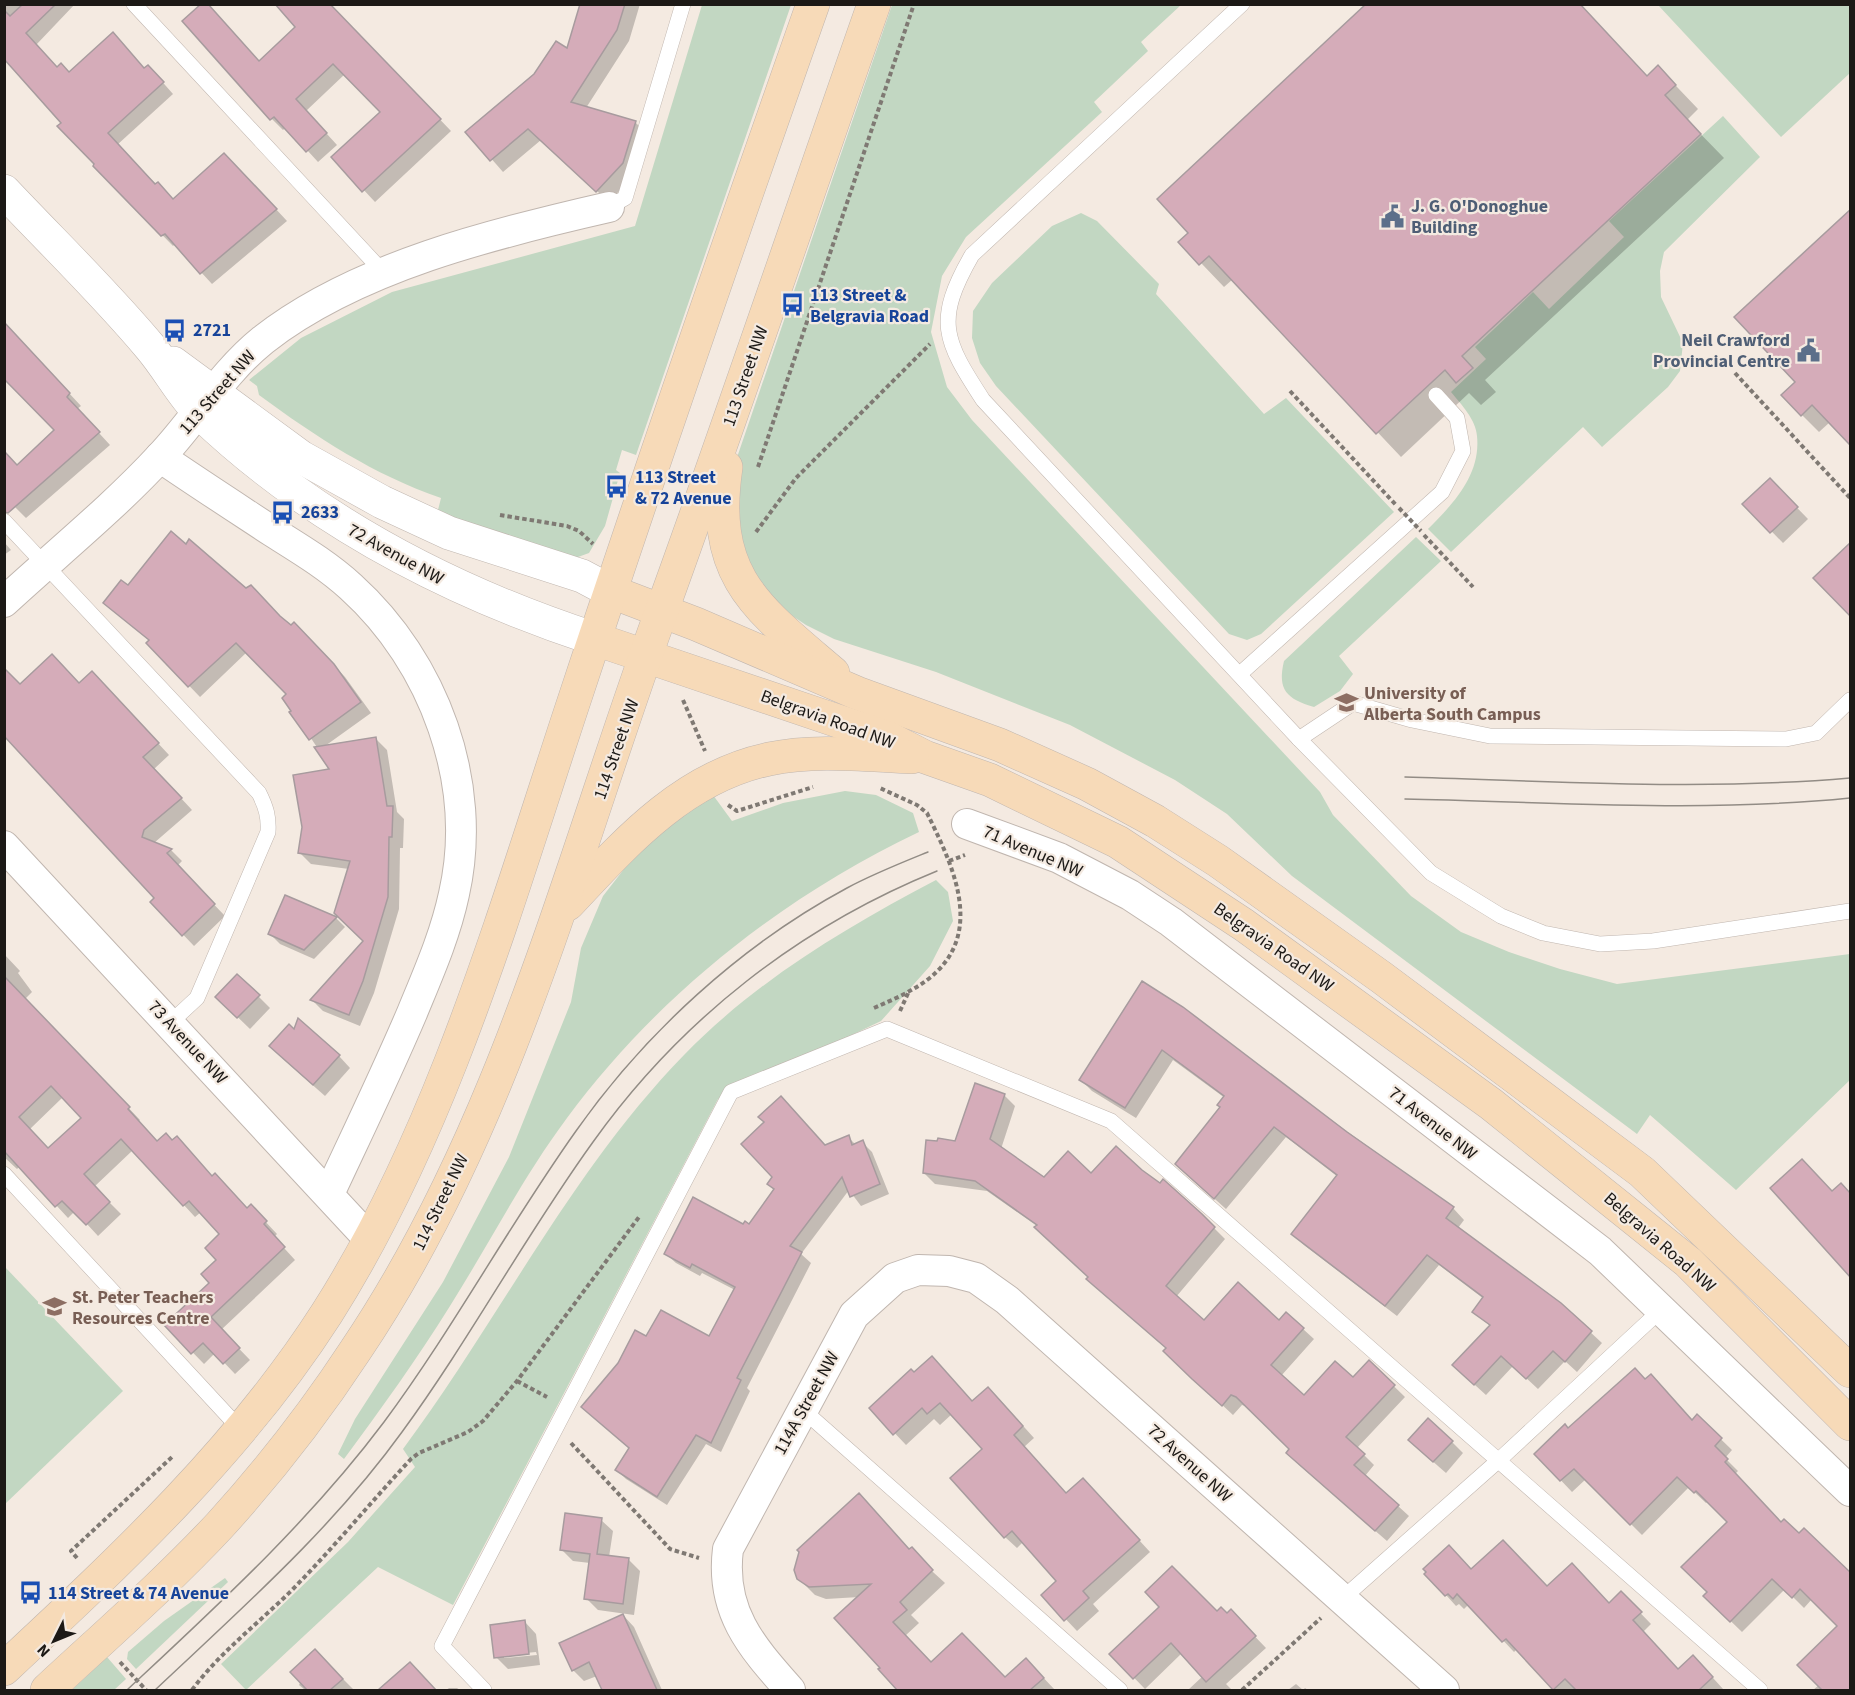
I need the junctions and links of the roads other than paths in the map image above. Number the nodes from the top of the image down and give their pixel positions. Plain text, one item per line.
1 (134, 4) edge
2 (683, 4) edge
3 (813, 4) edge
4 (874, 4) edge
5 (1242, 4) edge
6 (4, 191) edge
7 (609, 207) joint
8 (384, 273) junction
9 (1436, 395) dead end
10 (206, 401) junction
11 (734, 408) junction
12 (160, 457) junction
13 (4, 520) edge
14 (375, 544) junction
15 (45, 564) junction
16 (676, 575) junction
17 (612, 592) junction
18 (4, 602) edge
19 (662, 610) junction
20 (595, 639) junction
21 (647, 657) junction
22 (1240, 673) junction
23 (857, 693) junction
24 (1851, 700) edge
25 (1299, 739) junction
26 (925, 757) junction
27 (967, 824) dead end
28 (4, 846) edge
29 (1851, 911) edge
30 (560, 912) junction
31 (170, 1023) junction
32 (4, 1174) edge
33 (329, 1194) junction
34 (369, 1240) junction
35 (918, 1270) joint
36 (1663, 1308) junction
37 (1851, 1371) edge
38 (803, 1410) junction
39 (1851, 1424) edge
40 (241, 1430) junction
41 (1499, 1460) junction
42 (1851, 1491) edge
43 (1342, 1599) junction
44 (4, 1669) edge
45 (47, 1690) edge
46 (484, 1690) edge
47 (790, 1690) edge
48 (1120, 1690) edge
49 (1444, 1690) edge
50 (1760, 1690) edge

1 - 8 lane
2 - 7 lane
3 - 17 main road
4 - 11 main road, 113 Street NW
5 - 22 lane
6 - 10 street, 72 Avenue NW
7 - 8 street, 113 Street NW
8 - 10 street, 113 Street NW
9 - 22 lane
10 - 12 street, 113 Street NW
10 - 14 street, 72 Avenue NW
10 - 17 street, 72 Avenue NW
11 - 16 main road, 113 Street NW
11 - 23 main road
12 - 15 street, 113 Street NW
12 - 33 street
13 - 15 lane
14 - 17 street
14 - 20 street, 72 Avenue NW
15 - 18 street, 113 Street NW
15 - 31 lane
16 - 17 main road
16 - 19 main road, 113 Street NW
17 - 19 main road, Belgravia Road NW
17 - 20 main road
19 - 21 main road, 114 Street NW
19 - 23 main road, Belgravia Road NW
20 - 21 main road, Belgravia Road NW
20 - 34 main road
21 - 26 main road, Belgravia Road NW
21 - 30 main road, 114 Street NW
22 - 25 lane
23 - 37 main road, Belgravia Road NW
24 - 25 lane
25 - 29 lane
26 - 30 main road
26 - 39 main road, Belgravia Road NW
27 - 36 street, 71 Avenue NW
28 - 31 street, 73 Avenue NW
30 - 45 main road, 114 Street NW
31 - 33 street, 73 Avenue NW
32 - 40 lane
33 - 34 street, 73 Avenue NW
34 - 40 main road
35 - 38 street, 114A Street NW
35 - 43 street, 72 Avenue NW
36 - 41 lane
36 - 42 street, 71 Avenue NW
38 - 47 street, 114A Street NW
38 - 48 lane
40 - 44 main road
41 - 43 lane
41 - 46 lane
41 - 50 lane
43 - 49 street, 72 Avenue NW

